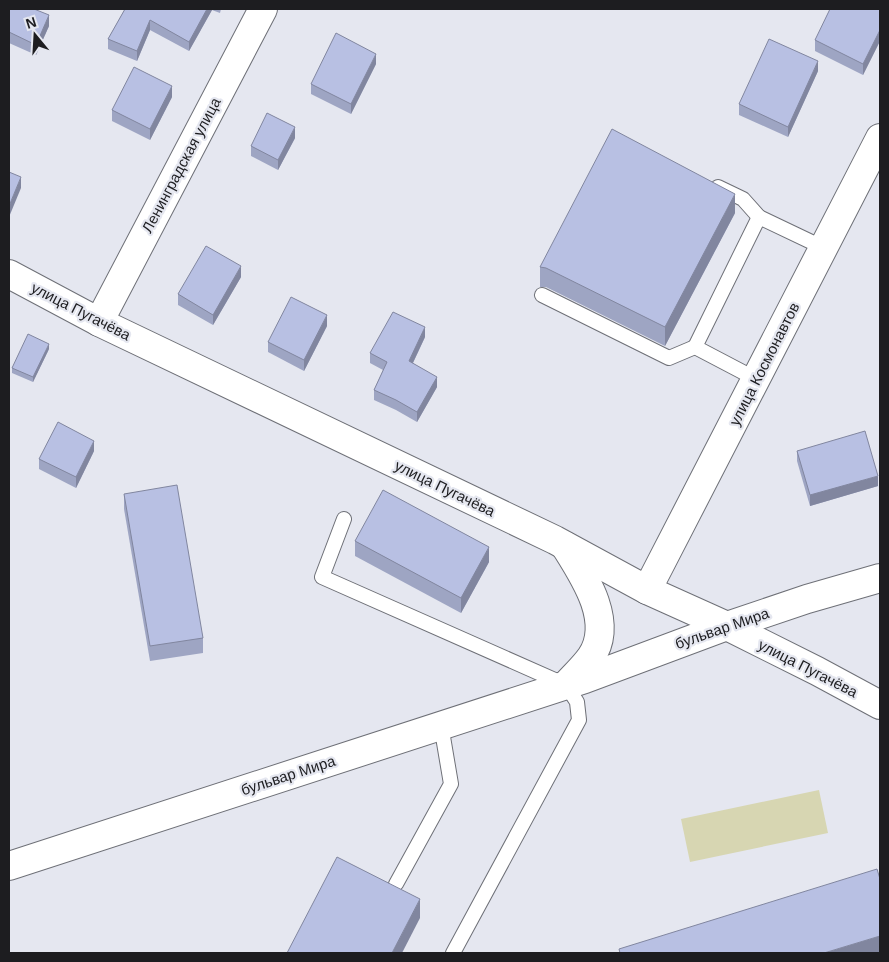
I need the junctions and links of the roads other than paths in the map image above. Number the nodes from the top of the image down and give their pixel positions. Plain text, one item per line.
1 (263, 9) edge
2 (880, 138) edge
3 (708, 182) edge
4 (759, 218) junction
5 (824, 248) junction
6 (9, 274) edge
7 (542, 295) dead end
8 (99, 322) junction
9 (695, 347) junction
10 (756, 379) junction
11 (344, 520) dead end
12 (565, 546) junction
13 (880, 578) edge
14 (647, 590) junction
15 (727, 626) junction
16 (566, 685) junction
17 (880, 705) edge
18 (441, 726) junction
19 (9, 866) edge
20 (396, 884) dead end
21 (453, 953) edge

1 - 8 street, Ленинградская улица
2 - 5 street, улица Космонавтов
3 - 4 lane
4 - 5 lane
4 - 9 lane
5 - 10 street, улица Космонавтов
6 - 8 street, улица Пугачёва
7 - 9 lane
8 - 12 street, улица Пугачёва
9 - 10 lane
10 - 14 street, улица Космонавтов
11 - 16 lane
12 - 14 street, улица Пугачёва
12 - 16 street
13 - 15 street, бульвар Мира
14 - 15 street, улица Пугачёва
15 - 16 street, бульвар Мира
15 - 17 street, улица Пугачёва
16 - 18 street, бульвар Мира
16 - 21 lane
18 - 19 street, бульвар Мира
18 - 20 lane

